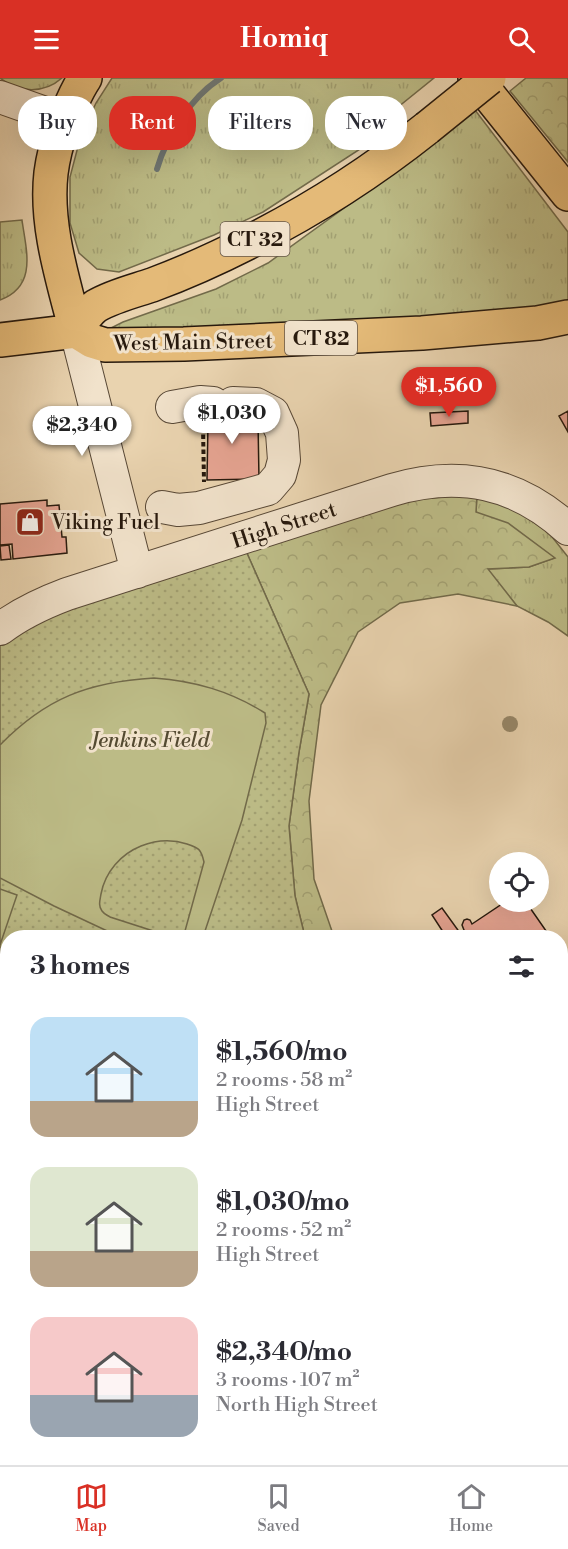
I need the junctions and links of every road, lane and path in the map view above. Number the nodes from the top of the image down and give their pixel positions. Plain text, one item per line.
1 (85, 78) edge
2 (475, 78) edge
3 (489, 78) edge
4 (75, 96) edge
5 (0, 97) edge
6 (18, 103) edge
7 (57, 150) edge
8 (568, 194) edge
9 (568, 317) edge
10 (76, 331) junction
11 (0, 340) edge
12 (172, 407) dead end
13 (216, 409) junction
14 (204, 489) dead end
15 (162, 507) dead end
16 (568, 529) edge
17 (137, 572) junction
18 (0, 628) edge

1 - 4 main road
2 - 8 main road
3 - 10 main road, CT 32, bridge
5 - 6 street
7 - 10 main road
9 - 10 main road, West Main Street / CT 82
10 - 11 main road
10 - 17 street
12 - 13 street
13 - 14 path
13 - 15 street
16 - 17 street, High Street
17 - 18 street, High Street

